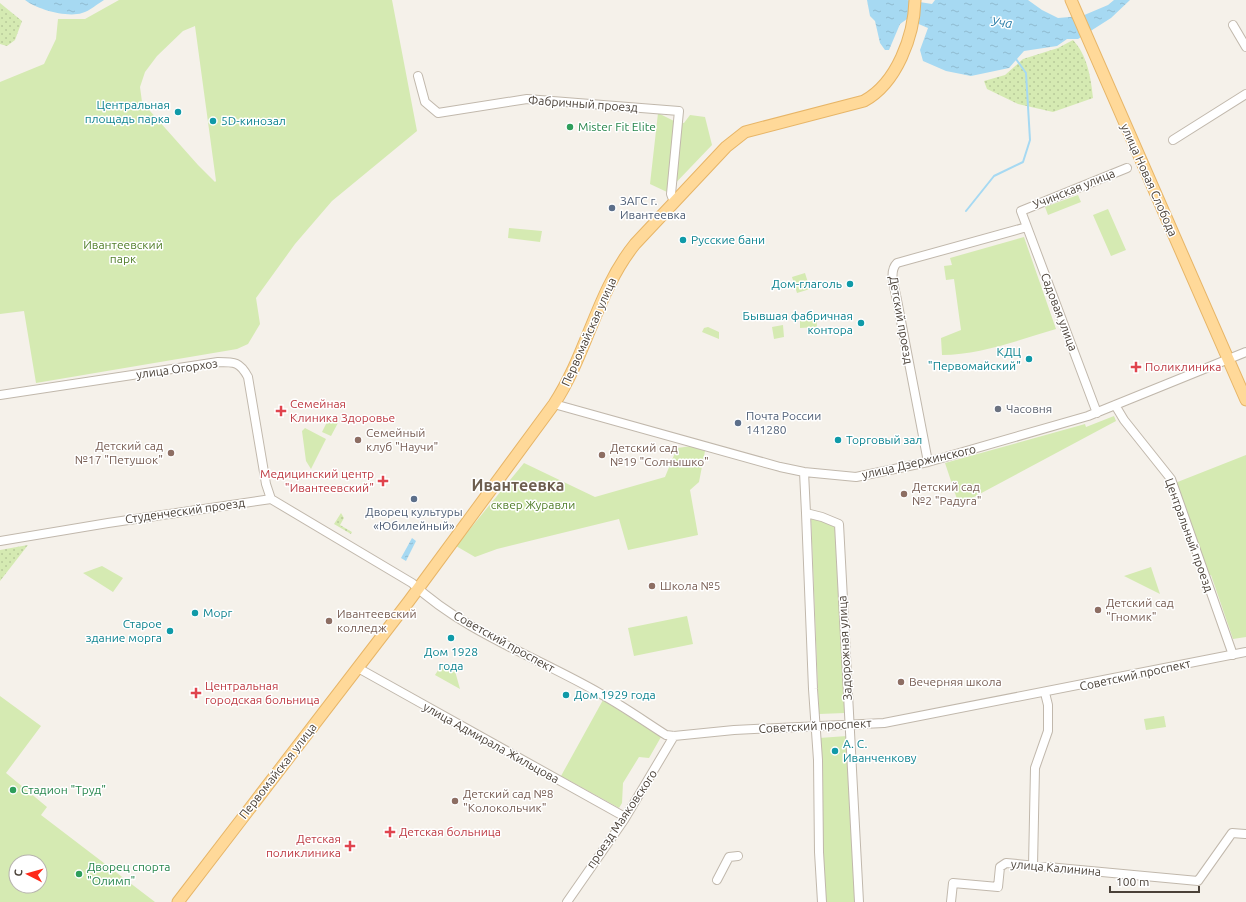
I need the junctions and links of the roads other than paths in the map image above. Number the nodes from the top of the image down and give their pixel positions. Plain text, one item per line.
1 (1070, 0) edge
2 (915, 1) edge
3 (1232, 25) dead end
4 (1246, 46) edge
5 (418, 76) dead end
6 (1246, 94) edge
7 (1173, 140) dead end
8 (1127, 168) dead end
9 (674, 202) junction
10 (1021, 211) joint
11 (1026, 227) junction
12 (1246, 352) edge
13 (1229, 359) junction
14 (0, 395) edge
15 (1246, 400) edge
16 (554, 404) junction
17 (1115, 406) junction
18 (1098, 413) junction
19 (928, 462) junction
20 (804, 472) junction
21 (271, 499) junction
22 (806, 514) junction
23 (0, 542) edge
24 (418, 589) junction
25 (1246, 652) edge
26 (1233, 655) junction
27 (358, 668) junction
28 (1045, 693) junction
29 (849, 725) junction
30 (815, 727) junction
31 (674, 736) junction
32 (625, 817) junction
33 (1245, 834) edge
34 (738, 856) dead end
35 (1033, 866) junction
36 (717, 880) dead end
37 (178, 902) edge
38 (567, 902) edge
39 (822, 902) edge
40 (858, 902) edge
41 (951, 902) edge

1 - 13 main road, улица Новая Слобода
2 - 9 main road, Первомайская улица
3 - 4 street
5 - 9 street, Фабричный проезд
6 - 7 street
8 - 10 street, Учинская улица
9 - 16 main road, Первомайская улица
10 - 11 street, Садовая улица
11 - 18 street, Садовая улица
11 - 19 street, Детский проезд
12 - 13 street, улица Дзержинского
13 - 15 main road
13 - 17 street, улица Дзержинского
14 - 21 street, улица Огорхоз
16 - 20 street, улица Дзержинского
16 - 24 main road, Первомайская улица
17 - 18 street, улица Дзержинского
17 - 26 street, Центральный проезд
18 - 19 street, улица Дзержинского
19 - 20 street, улица Дзержинского
20 - 22 street
21 - 23 street, Студенческий проезд
21 - 24 street
22 - 29 street, Задорожная улица
22 - 30 street
24 - 27 main road, Первомайская улица
24 - 31 street, Советский проспект
25 - 26 street, Советский проспект
26 - 28 street, Советский проспект
27 - 32 street, улица Адмирала Жильцова
27 - 37 main road, Первомайская улица
28 - 29 street, Советский проспект
28 - 35 street
29 - 30 street, Советский проспект
29 - 40 street, Задорожная улица
30 - 31 street, Советский проспект
30 - 39 street
31 - 32 street, проезд Маяковского
32 - 38 street, проезд Маяковского
33 - 35 street, улица Калинина
34 - 36 street
35 - 41 street, улица Калинина

